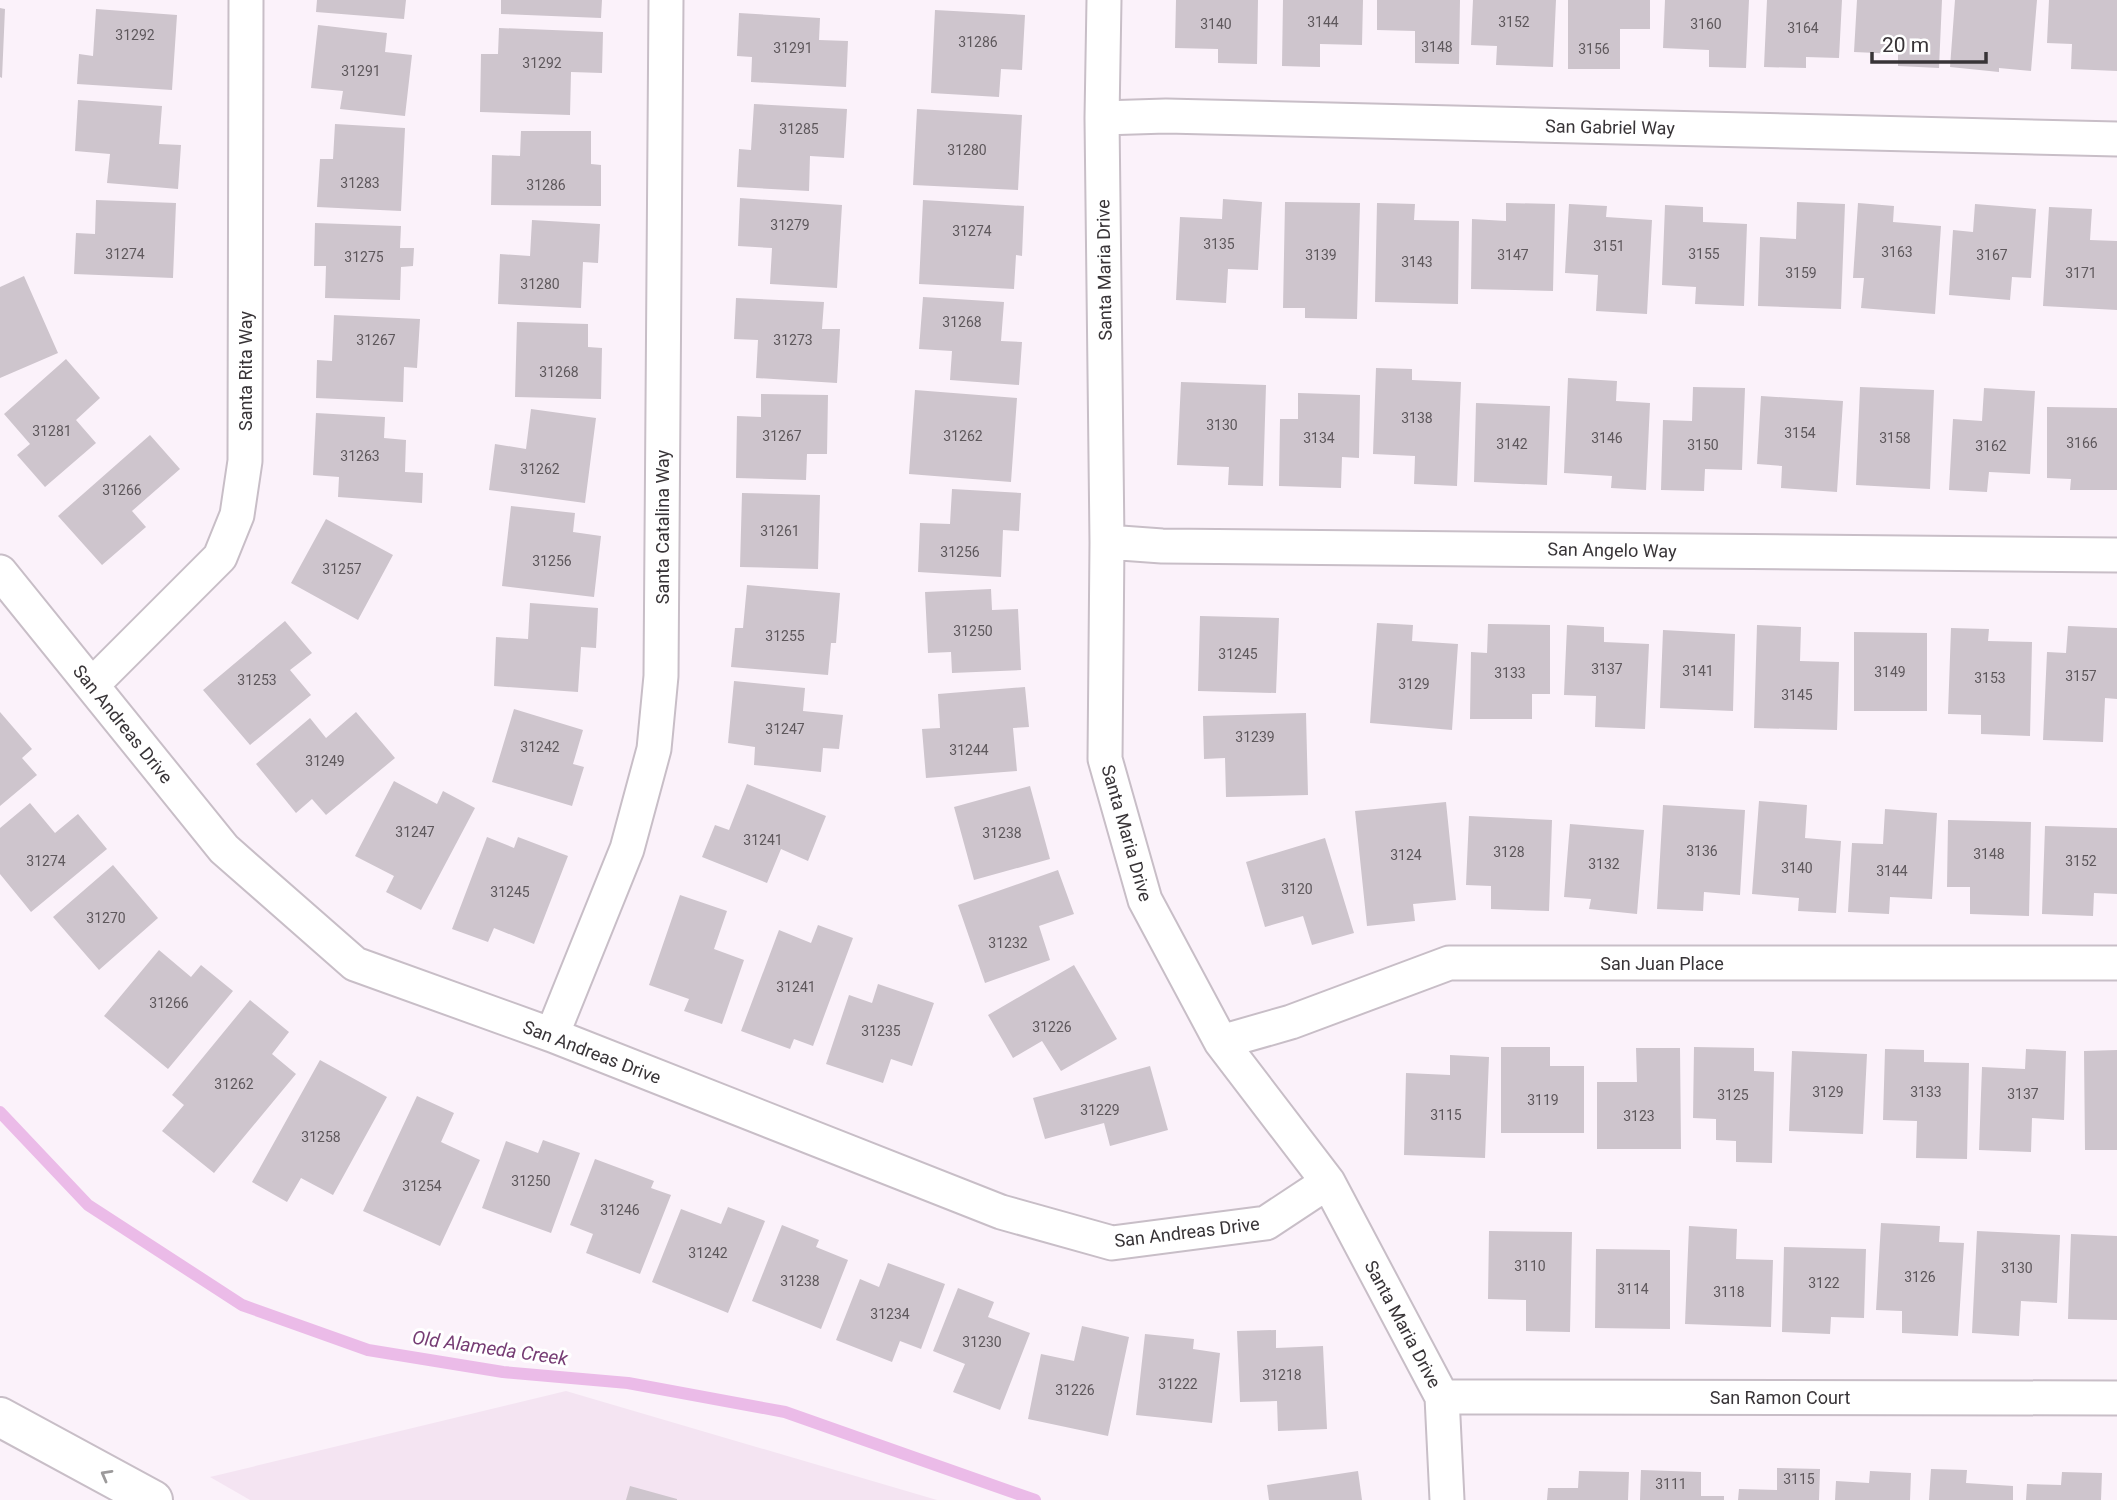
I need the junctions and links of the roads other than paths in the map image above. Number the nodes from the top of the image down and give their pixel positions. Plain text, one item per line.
1 (246, 0) edge
2 (666, 0) edge
3 (1104, 0) edge
4 (1102, 118) junction
5 (2117, 139) edge
6 (1107, 542) junction
7 (2117, 555) edge
8 (0, 572) edge
9 (92, 685) junction
10 (2117, 963) edge
11 (552, 1035) junction
12 (1221, 1042) junction
13 (1328, 1182) junction
14 (1442, 1397) junction
15 (2117, 1398) edge
16 (0, 1417) edge
17 (153, 1500) edge
18 (1447, 1500) edge

1 - 9 street, Santa Rita Way
2 - 11 street, Santa Catalina Way
3 - 4 street, Santa Maria Drive
4 - 5 street, San Gabriel Way
4 - 6 street, Santa Maria Drive
6 - 7 street, San Angelo Way
6 - 12 street, Santa Maria Drive
8 - 9 street, San Andreas Drive
9 - 11 street, San Andreas Drive
10 - 12 street, San Juan Place
11 - 13 street, San Andreas Drive
12 - 13 street, Santa Maria Drive
13 - 14 street, Santa Maria Drive
14 - 15 street, San Ramon Court
14 - 18 street, Santa Maria Drive
17 -> 16 highway

